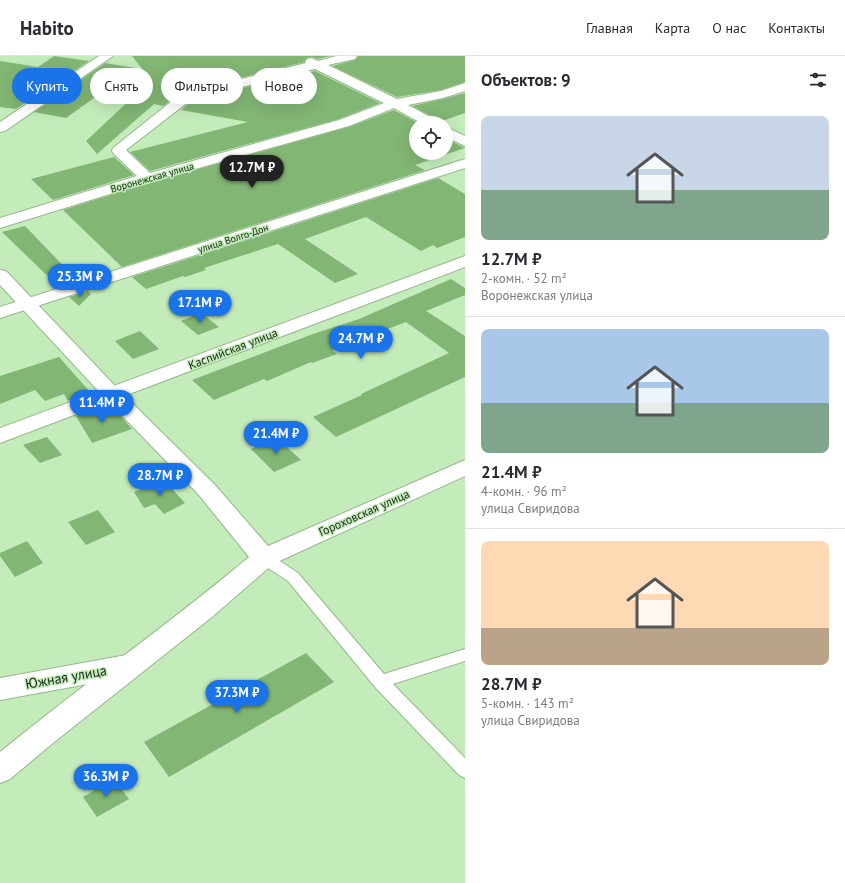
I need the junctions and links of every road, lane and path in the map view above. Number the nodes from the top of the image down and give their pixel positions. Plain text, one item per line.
1 (107, 56) edge
2 (299, 56) edge
3 (351, 56) edge
4 (316, 65) junction
5 (465, 87) edge
6 (395, 103) junction
7 (418, 116) edge
8 (0, 128) edge
9 (453, 135) edge
10 (465, 142) edge
11 (465, 163) edge
12 (147, 178) junction
13 (0, 223) edge
14 (465, 261) edge
15 (0, 275) edge
16 (28, 304) junction
17 (0, 313) edge
18 (112, 394) junction
19 (0, 436) edge
20 (465, 467) edge
21 (264, 558) junction
22 (465, 655) edge
23 (132, 665) junction
24 (381, 682) junction
25 (0, 689) edge
26 (0, 770) edge
27 (465, 770) edge

1 - 8 street
2 - 4 street
3 - 4 street
4 - 6 street
4 - 12 street
5 - 6 street, Воронежская улица
6 - 7 street
6 - 12 street, Воронежская улица
9 - 10 street
11 - 16 street, улица Волго-Дон
12 - 13 street, Воронежская улица
14 - 18 street, Каспийская улица
15 - 16 street
16 - 17 street, улица Волго-Дон
16 - 18 street
18 - 19 street, Каспийская улица
18 - 21 street
20 - 21 street, Гороховская улица
21 - 23 street, Гороховская улица
21 - 24 lane
22 - 24 lane
23 - 25 street, Южная улица
23 - 26 street, Гороховская улица
24 - 27 lane

